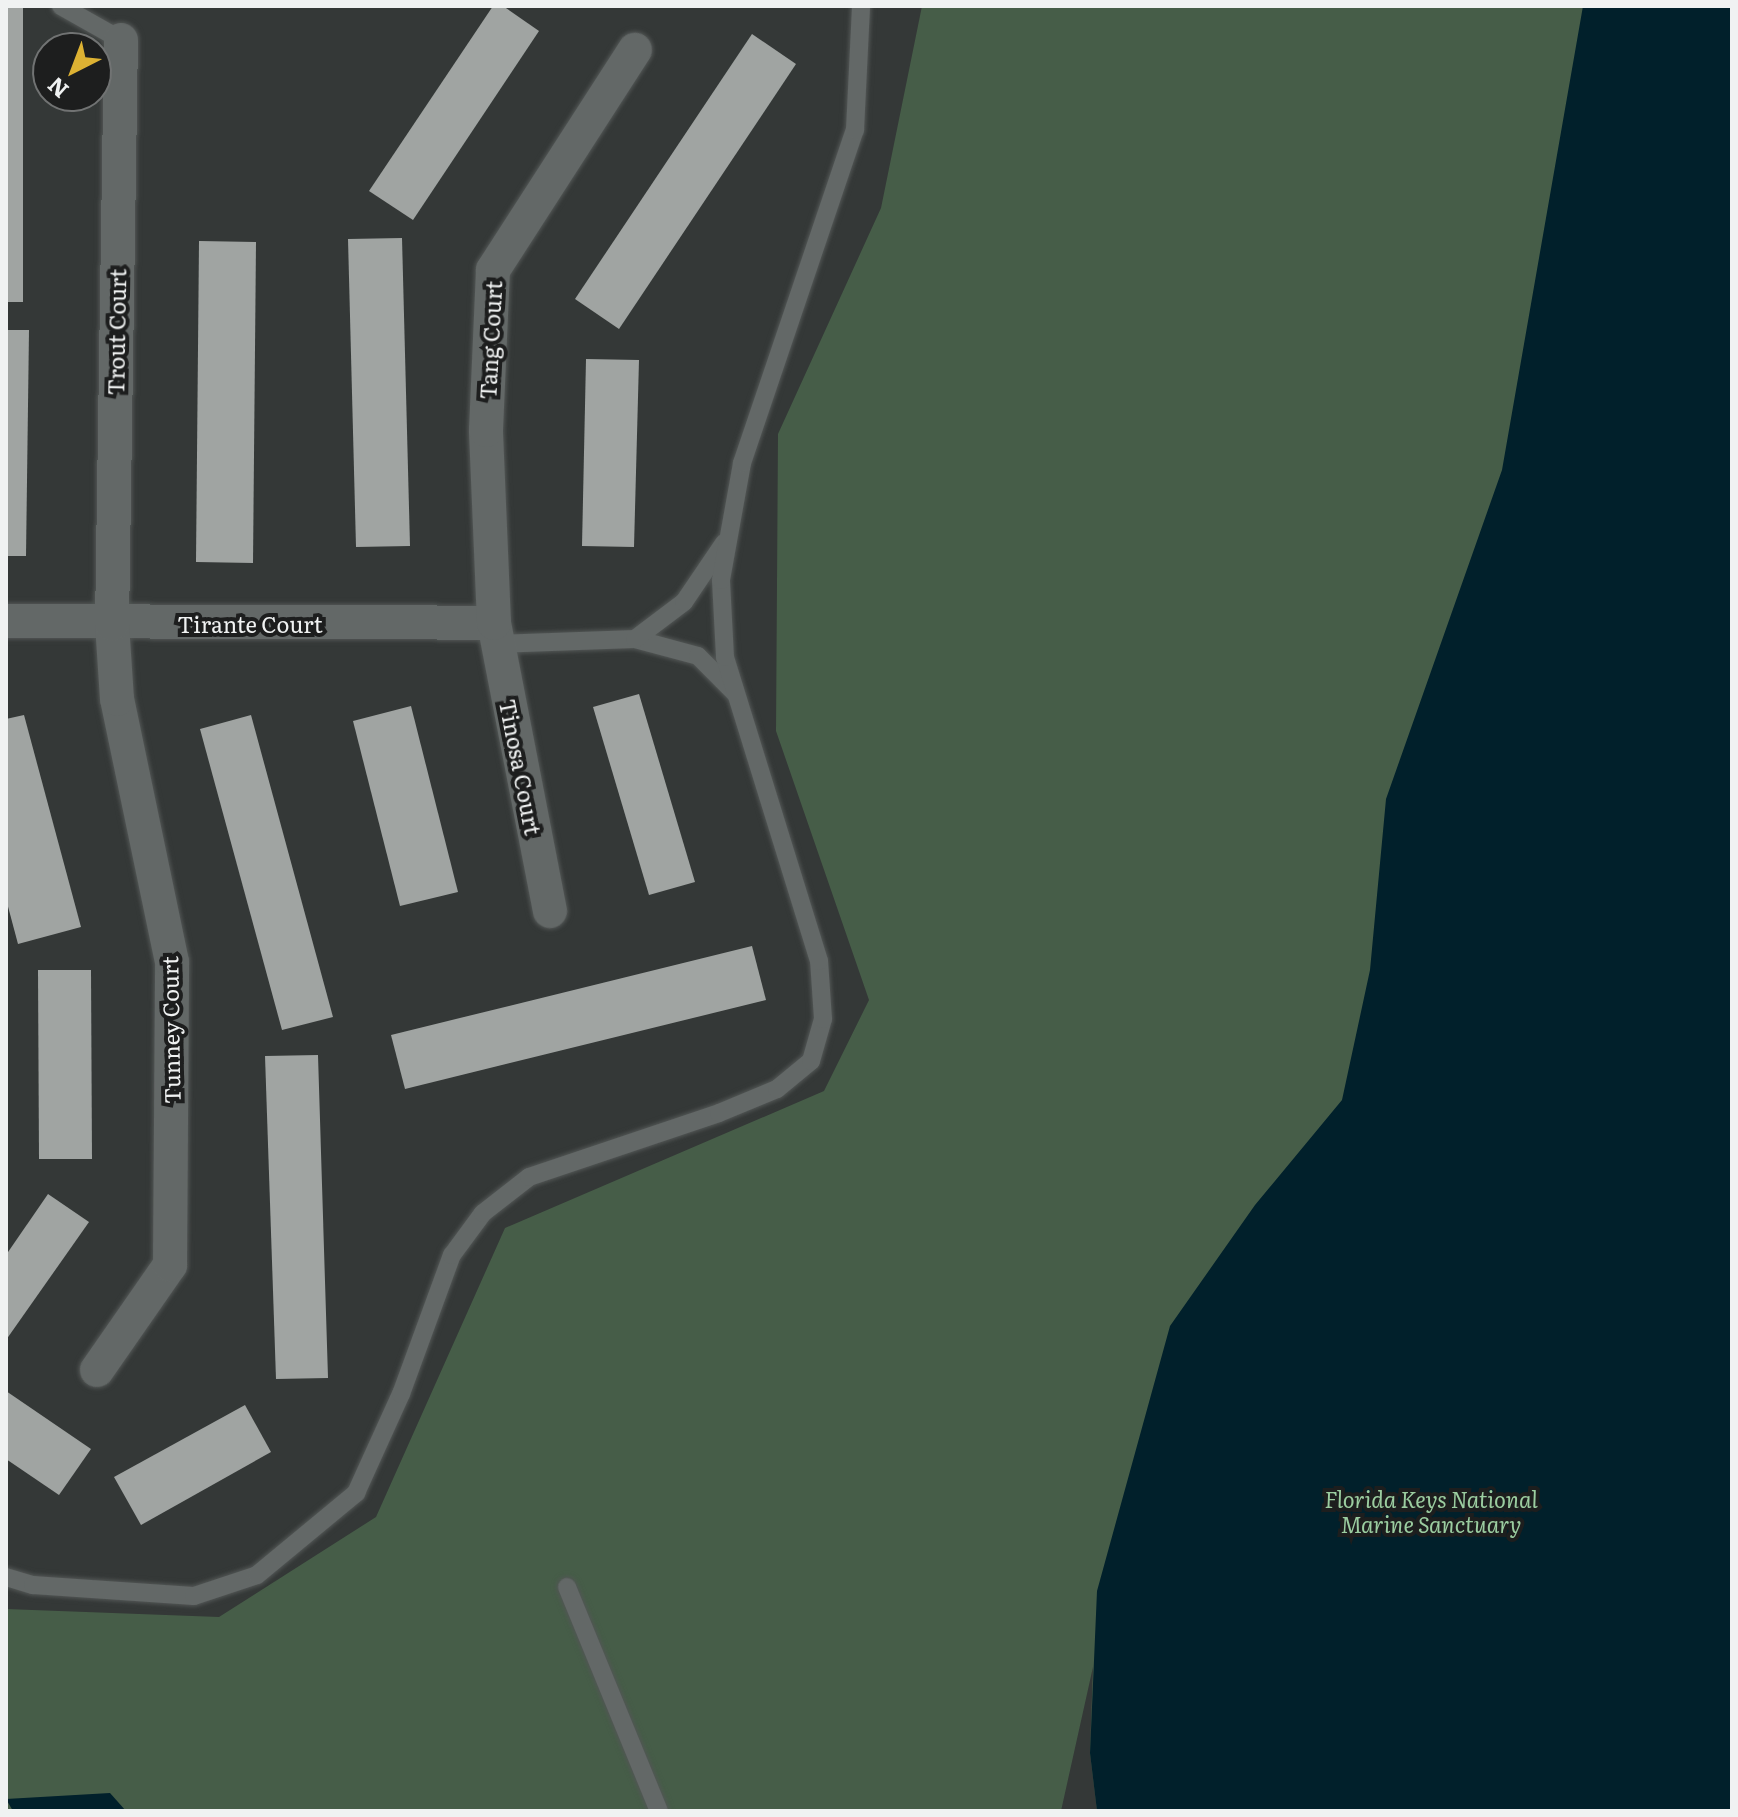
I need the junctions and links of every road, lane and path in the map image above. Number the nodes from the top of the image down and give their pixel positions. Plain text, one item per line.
1 (61, 6) edge
2 (861, 6) edge
3 (121, 40) joint
4 (635, 50) dead end
5 (728, 537) junction
6 (6, 621) edge
7 (112, 624) junction
8 (495, 633) junction
9 (635, 639) junction
10 (738, 696) junction
11 (550, 911) dead end
12 (97, 1370) dead end
13 (6, 1577) edge
14 (567, 1587) dead end
15 (659, 1811) edge

1 - 3 lane
2 - 5 lane
3 - 7 street, Trout Court
4 - 8 street, Tang Court
5 - 9 lane
5 - 10 lane
6 - 7 street, Tirante Court
7 - 8 street, Tirante Court
7 - 12 street, Tunney Court
8 - 9 lane
8 - 11 street, Tinosa Court
9 - 10 lane
10 - 13 lane
14 - 15 lane

